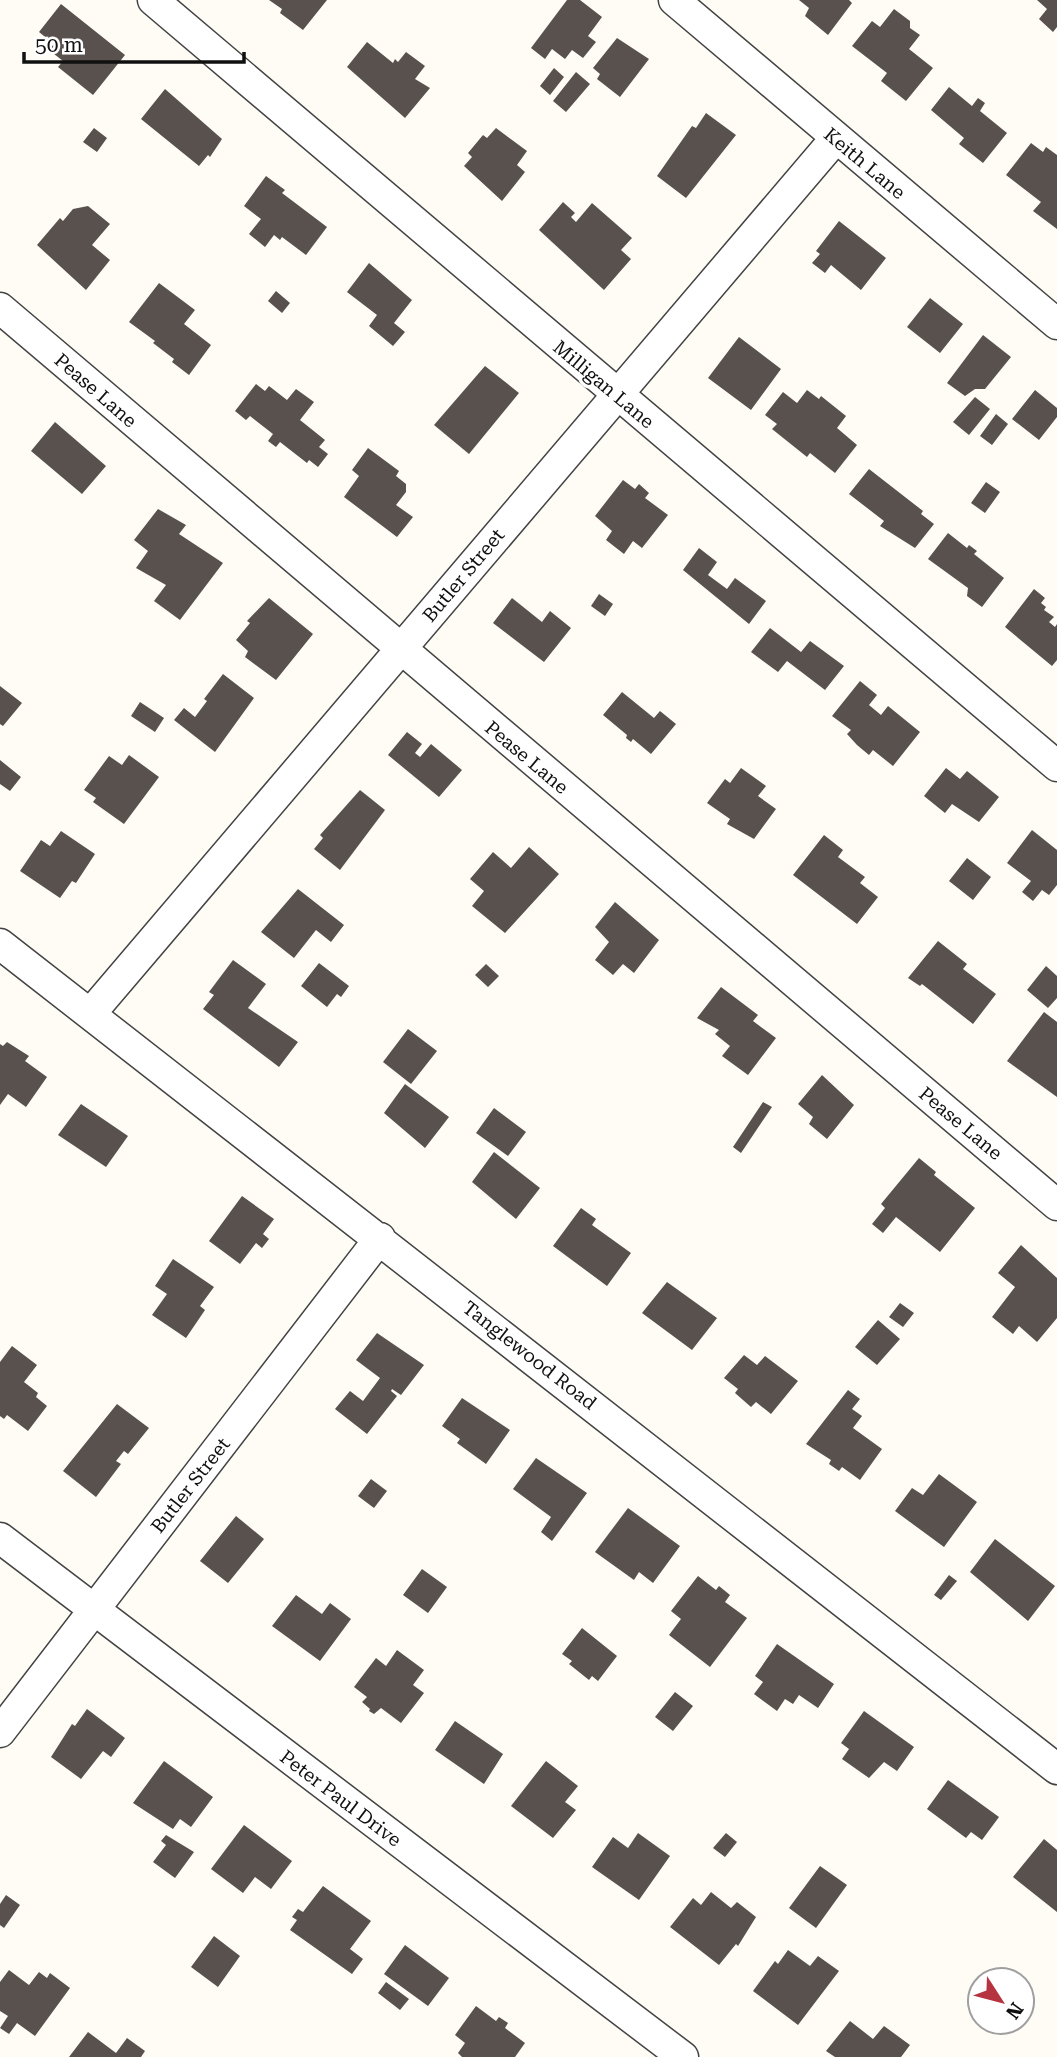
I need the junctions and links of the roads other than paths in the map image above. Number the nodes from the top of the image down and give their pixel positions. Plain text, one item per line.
1 (153, 0) edge
2 (674, 0) edge
3 (836, 138) junction
4 (0, 308) edge
5 (1057, 324) edge
6 (617, 394) junction
7 (400, 650) junction
8 (1057, 766) edge
9 (0, 944) edge
10 (92, 1013) junction
11 (1057, 1205) edge
12 (380, 1238) junction
13 (0, 1538) edge
14 (94, 1610) junction
15 (0, 1732) edge
16 (1057, 1769) edge
17 (683, 2057) edge

1 - 6 street, Milligan Lane
2 - 3 street, Keith Lane
3 - 5 street, Keith Lane
3 - 6 street, Butler Street
4 - 7 street, Pease Lane
6 - 7 street, Butler Street
6 - 8 street, Milligan Lane
7 - 10 street, Butler Street
7 - 11 street, Pease Lane
9 - 10 street, Tanglewood Road
10 - 12 street, Tanglewood Road
12 - 14 street, Butler Street
12 - 16 street, Tanglewood Road
13 - 14 street, Peter Paul Drive
14 - 15 street, Butler Street
14 - 17 street, Peter Paul Drive

